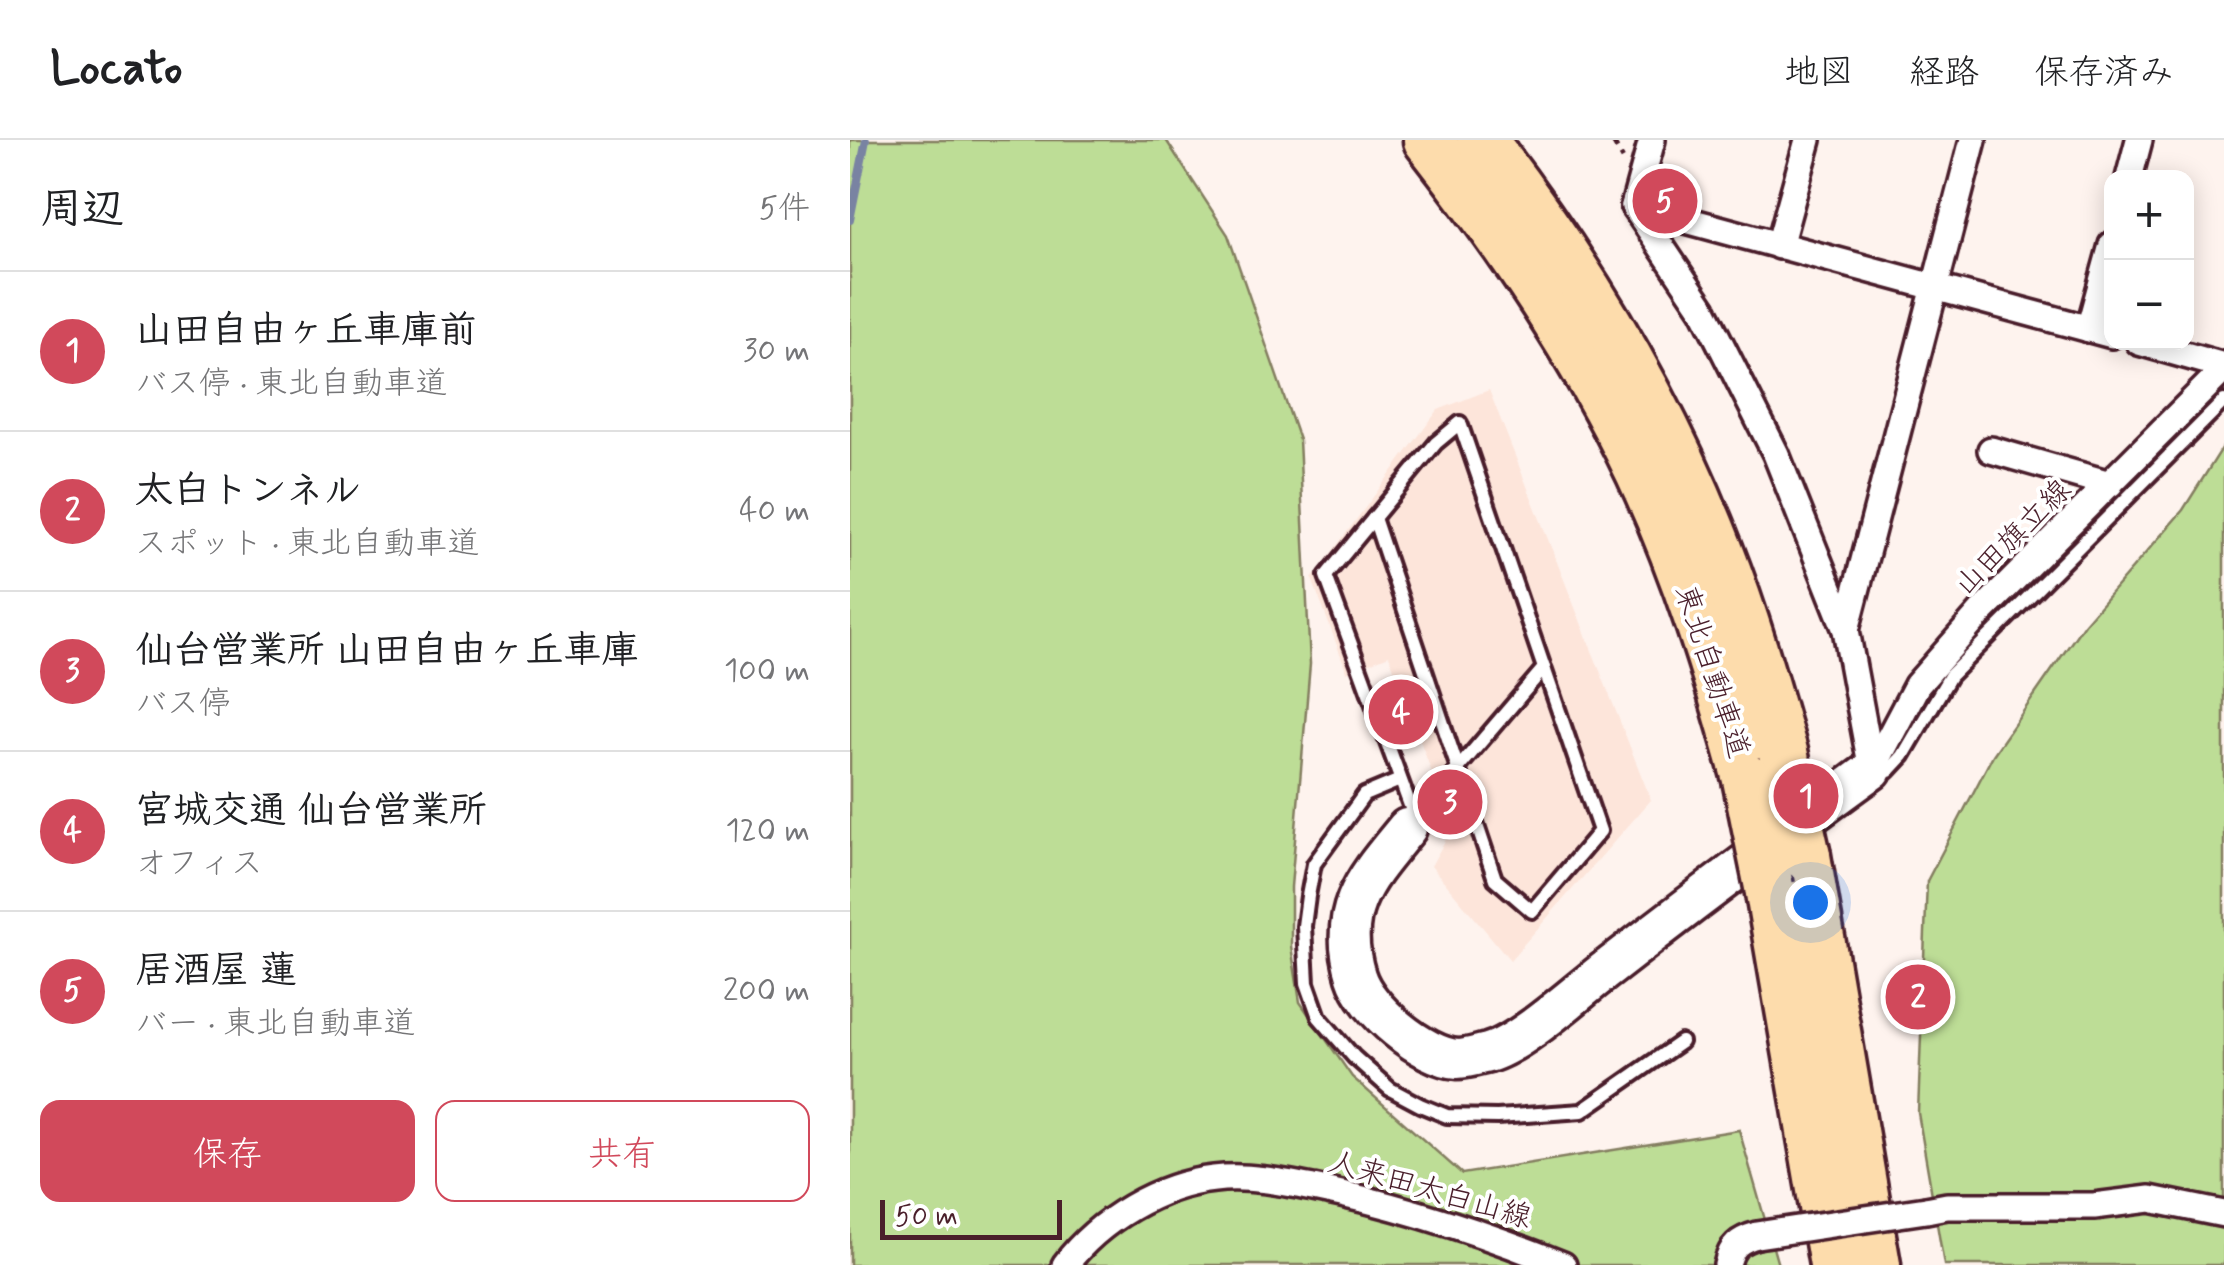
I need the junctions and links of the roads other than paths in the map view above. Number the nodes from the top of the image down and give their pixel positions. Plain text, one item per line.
1 (1428, 140) edge
2 (1482, 140) edge
3 (1652, 140) edge
4 (1808, 140) edge
5 (1973, 140) edge
6 (2139, 140) edge
7 (2132, 170) edge
8 (1634, 206) junction
9 (1779, 246) junction
10 (2110, 260) edge
11 (1935, 288) junction
12 (2100, 332) edge
13 (2166, 350) edge
14 (2224, 367) edge
15 (2224, 401) edge
16 (1991, 450) dead end
17 (2110, 484) junction
18 (1374, 518) junction
19 (1846, 630) junction
20 (1544, 668) junction
21 (1765, 766) junction
22 (1458, 768) junction
23 (1872, 770) junction
24 (1400, 780) junction
25 (1411, 823) junction
26 (1680, 1042) dead end
27 (2224, 1214) edge
28 (1065, 1265) edge
29 (1563, 1265) edge
30 (1727, 1265) edge
31 (1834, 1265) edge
32 (1876, 1265) edge

1 - 21 highway, 東北自動車道
2 - 21 highway, 東北自動車道
3 - 8 street
4 - 9 street
5 - 11 street
6 - 7 street
8 - 9 street
8 - 19 street
9 - 11 street
10 - 12 street
11 - 12 street
11 - 19 street
13 - 14 street
14 - 17 street, 山田旗立線
15 - 23 lane
16 - 17 street
17 - 23 street, 山田旗立線
18 - 20 lane
18 - 22 lane
18 - 24 lane
19 - 23 street
20 - 22 lane
20 - 22 lane
21 - 31 highway, 東北自動車道, bridge
21 - 32 highway, 東北自動車道, bridge
22 - 25 lane
23 - 25 street
24 - 25 lane
24 - 26 lane
27 - 30 street, bridge
28 - 29 street, 人来田太白山線

